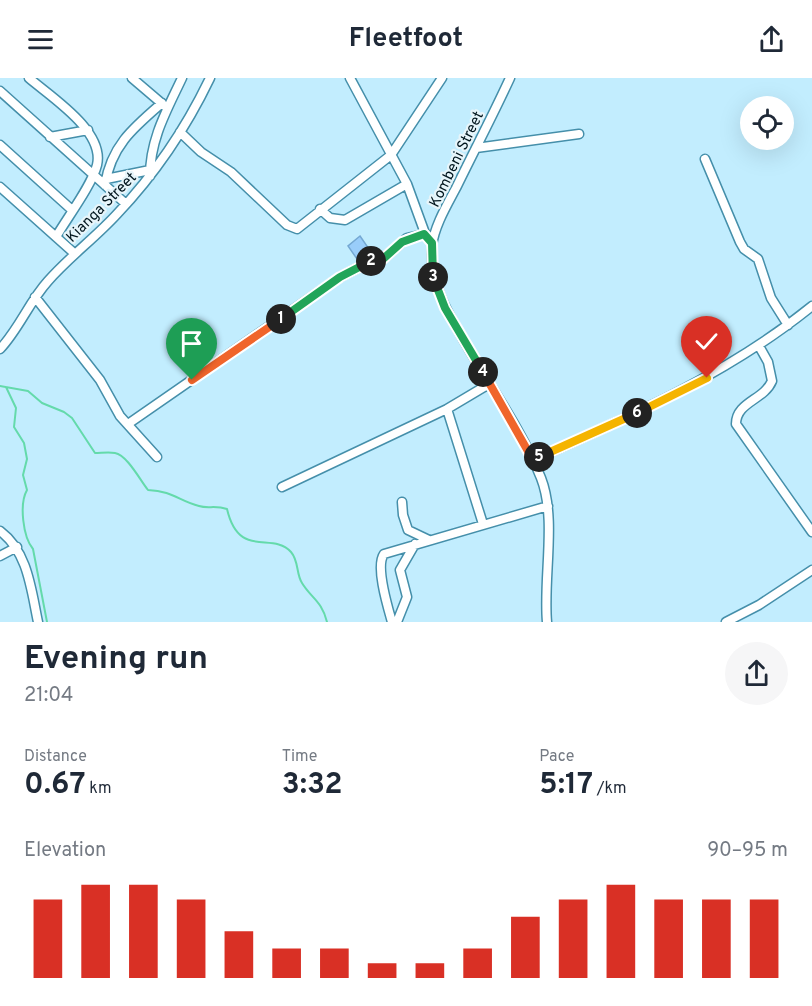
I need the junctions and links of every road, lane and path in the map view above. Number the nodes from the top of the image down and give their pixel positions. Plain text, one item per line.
1 (29, 78) edge
2 (182, 78) edge
3 (210, 78) edge
4 (350, 78) edge
5 (442, 78) edge
6 (510, 78) edge
7 (136, 80) edge
8 (0, 91) edge
9 (165, 105) junction
10 (88, 130) junction
11 (180, 132) junction
12 (579, 134) dead end
13 (50, 137) junction
14 (0, 145) edge
15 (476, 148) junction
16 (391, 155) junction
17 (705, 159) dead end
18 (150, 173) junction
19 (93, 176) junction
20 (105, 182) junction
21 (407, 184) junction
22 (0, 187) edge
23 (126, 204) junction
24 (320, 209) junction
25 (72, 210) junction
26 (424, 234) junction
27 (56, 237) junction
28 (432, 243) junction
29 (74, 253) junction
30 (35, 297) junction
31 (812, 306) edge
32 (788, 325) junction
33 (759, 346) junction
34 (0, 349) edge
35 (489, 384) junction
36 (447, 409) junction
37 (128, 424) junction
38 (158, 457) dead end
39 (533, 460) junction
40 (282, 487) dead end
41 (402, 502) dead end
42 (548, 506) junction
43 (483, 524) junction
44 (0, 531) edge
45 (812, 532) edge
46 (429, 540) junction
47 (415, 544) junction
48 (17, 547) junction
49 (0, 556) edge
50 (812, 570) edge
51 (38, 622) edge
52 (395, 622) edge
53 (547, 622) edge
54 (726, 622) edge

1 - 10 street
2 - 9 street
3 - 11 street, Kianga Street
4 - 16 street
5 - 16 street
6 - 15 street, Kombeni Street
7 - 9 street
8 - 13 street
9 - 18 street
9 - 20 street
10 - 13 street
10 - 19 street
11 - 18 street, Kianga Street
11 - 24 street
12 - 15 street
13 - 19 street
14 - 25 street
15 - 28 street, Kombeni Street
16 - 21 street
16 - 24 street
17 - 32 street
18 - 20 street
18 - 23 street, Kianga Street
19 - 20 street
19 - 25 street
20 - 23 street
21 - 24 street
21 - 26 street
22 - 27 street
23 - 29 street, Kianga Street
25 - 27 street
26 - 28 street
26 - 37 street
27 - 29 street
28 - 35 street, Kombeni Street
29 - 30 street, Kianga Street
30 - 34 street, Kianga Street
30 - 37 street
31 - 32 street
32 - 33 street
33 - 39 street
33 - 45 street
35 - 36 street
35 - 39 street, Kombeni Street
36 - 40 street
36 - 43 street
37 - 38 street
39 - 42 street, Kombeni Street
41 - 46 street
42 - 43 street
42 - 53 street, Kombeni Street
43 - 46 street
44 - 48 street
46 - 47 street
47 - 52 street
47 - 52 street
48 - 49 street
48 - 51 street
50 - 54 street

